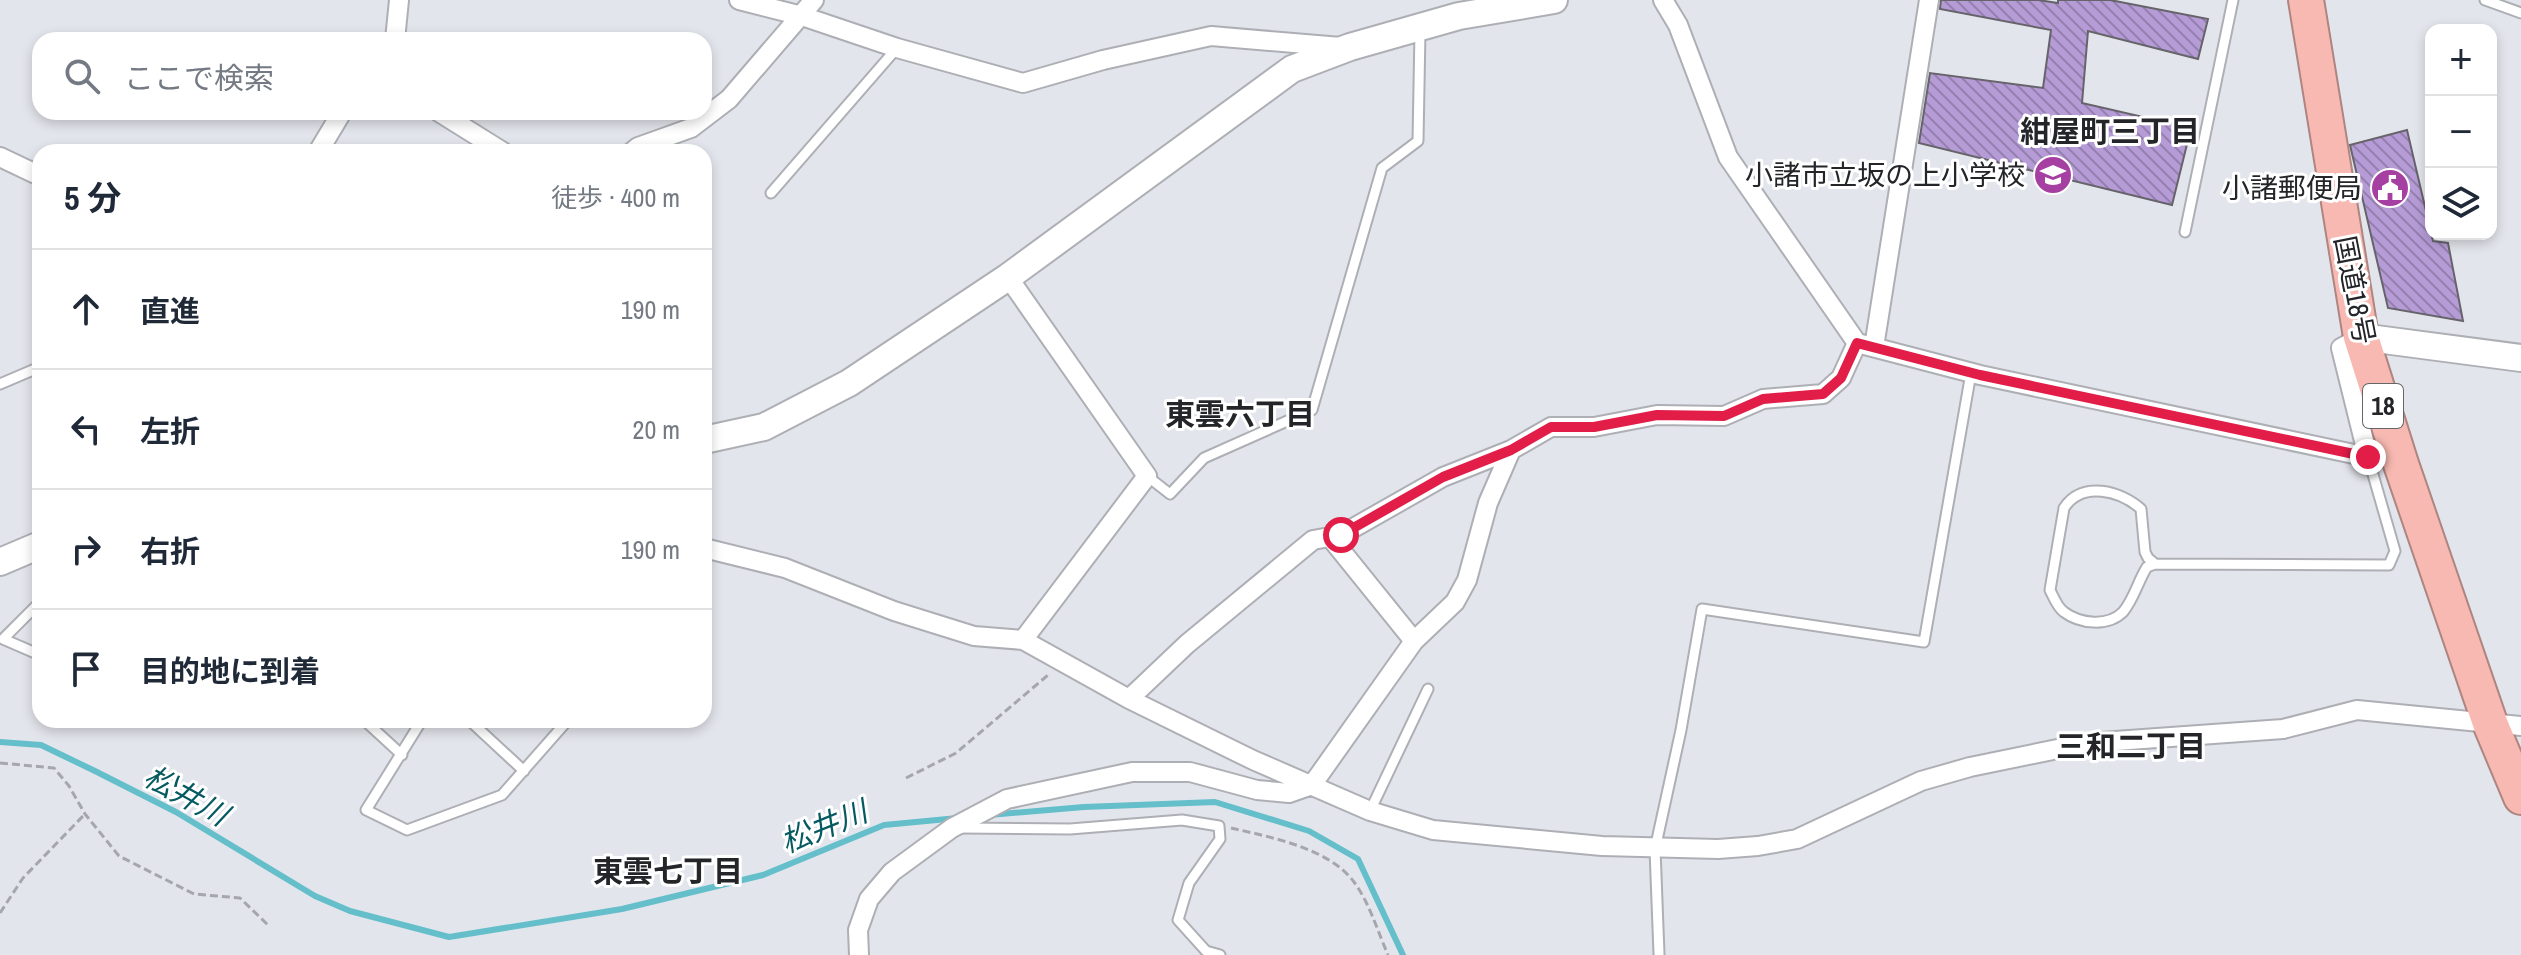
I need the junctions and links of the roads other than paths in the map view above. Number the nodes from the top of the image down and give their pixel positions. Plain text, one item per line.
1 (399, 0) edge
2 (739, 0) edge
3 (814, 0) edge
4 (1554, 0) edge
5 (1663, 0) edge
6 (1929, 0) edge
7 (2233, 0) edge
8 (2306, 0) edge
9 (2485, 0) edge
10 (2521, 13) edge
11 (802, 16) junction
12 (1420, 26) junction
13 (396, 32) edge
14 (1350, 47) junction
15 (897, 48) junction
16 (712, 112) edge
17 (337, 120) edge
18 (452, 120) edge
19 (701, 120) edge
20 (323, 144) edge
21 (490, 144) edge
22 (646, 144) edge
23 (0, 157) edge
24 (32, 172) edge
25 (771, 193) dead end
26 (2185, 232) dead end
27 (1008, 277) junction
28 (2361, 337) junction
29 (1865, 345) junction
30 (2521, 357) edge
31 (32, 370) edge
32 (1971, 373) junction
33 (0, 384) edge
34 (712, 438) edge
35 (1511, 450) junction
36 (2368, 457) junction
37 (1147, 476) junction
38 (1330, 537) junction
39 (32, 548) edge
40 (712, 550) edge
41 (0, 562) edge
42 (2155, 564) junction
43 (32, 610) edge
44 (1023, 640) junction
45 (1414, 641) junction
46 (32, 652) edge
47 (1428, 689) dead end
48 (1129, 699) junction
49 (2506, 724) edge
50 (373, 728) edge
51 (417, 728) edge
52 (478, 728) edge
53 (561, 728) edge
54 (402, 755) junction
55 (524, 771) junction
56 (1312, 785) junction
57 (2521, 797) edge
58 (1370, 811) junction
59 (952, 828) junction
60 (1655, 849) junction
61 (1659, 954) edge
62 (859, 955) edge
63 (1220, 955) edge

1 - 13 street
2 - 11 street
3 - 11 street
4 - 12 street
5 - 29 street
6 - 29 street
7 - 26 lane
8 - 28 highway, 国道18号 / 18
9 - 10 lane
11 - 15 street
11 - 16 street
12 - 14 street
12 - 37 lane
14 - 15 street
14 - 27 street
15 - 25 lane
17 - 20 street
18 - 21 street
19 - 22 street
23 - 24 street
27 - 34 street
27 - 37 street
28 - 30 street
28 - 36 street
28 - 49 highway, 国道18号 / 18
29 - 32 street
29 - 35 street
31 - 33 lane
32 - 36 street
32 - 60 lane
35 - 38 street
35 - 45 street
36 - 42 lane
37 - 44 street
38 - 45 street
38 - 48 street
39 - 41 street
40 - 44 street
42 - 42 lane
43 - 46 lane
44 - 48 street
45 - 56 street
47 - 58 lane
48 - 56 street
49 - 57 highway, 国道18号 / 18
49 - 60 street
50 - 54 lane
51 - 54 lane
52 - 55 lane
53 - 55 lane
54 - 55 lane
56 - 58 street
56 - 59 street
58 - 60 street
59 - 62 street
59 - 63 lane
60 - 61 lane

